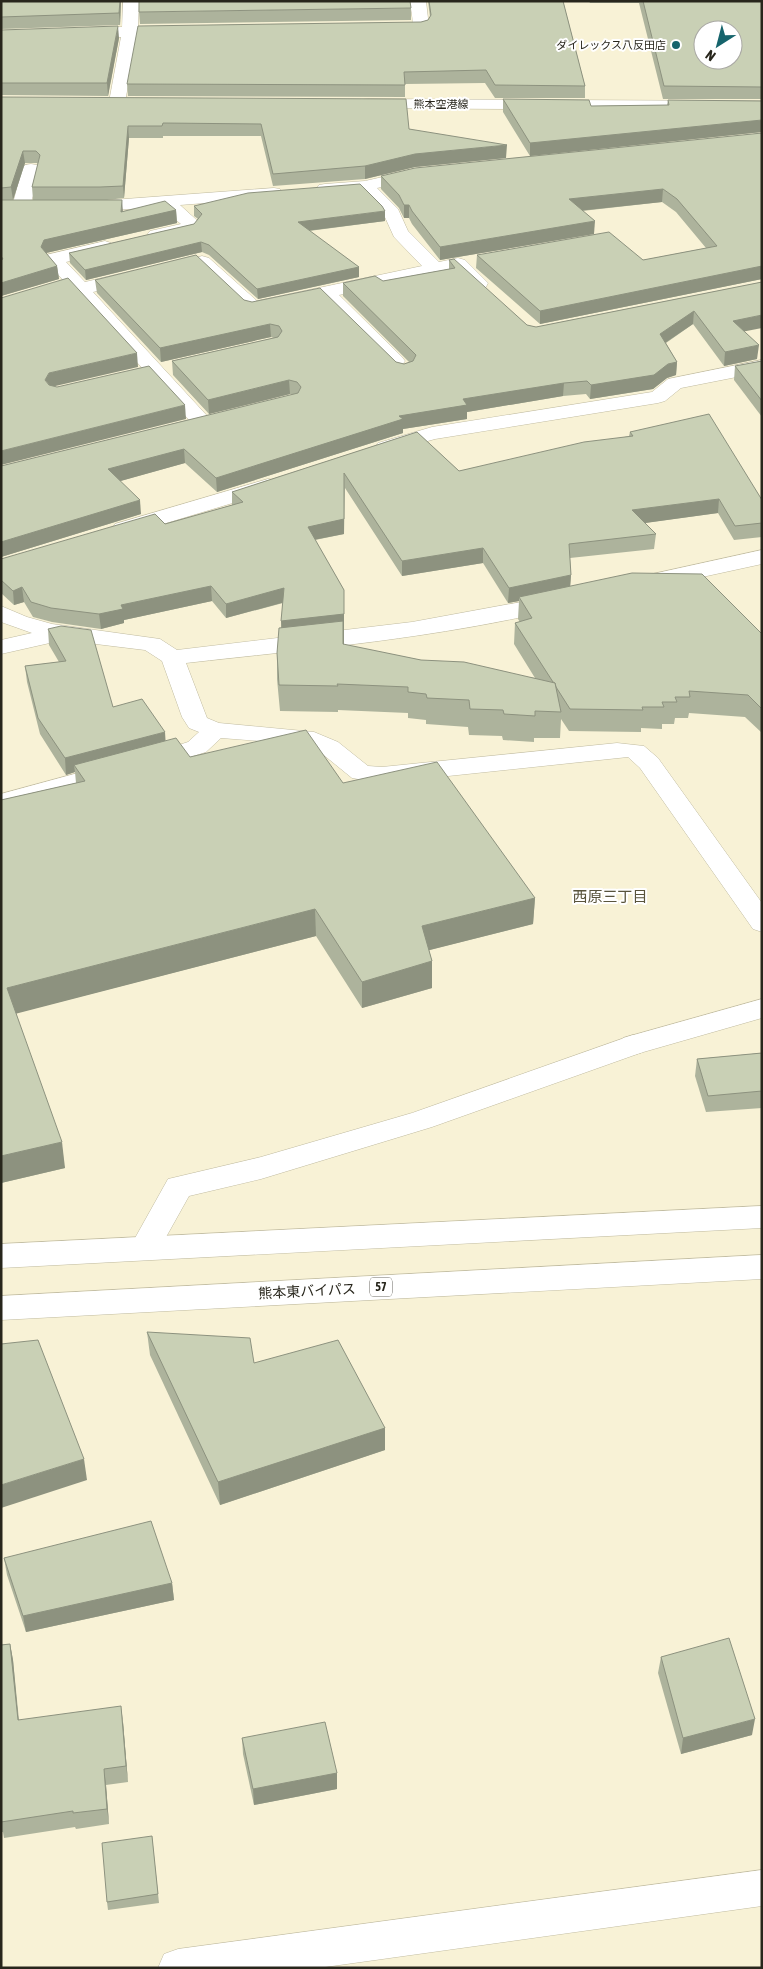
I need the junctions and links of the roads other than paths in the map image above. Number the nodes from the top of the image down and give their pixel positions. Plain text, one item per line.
1 (130, 1) edge
2 (418, 1) edge
3 (373, 28) edge
4 (188, 30) edge
5 (130, 31) junction
6 (61, 34) edge
7 (98, 102) edge
8 (117, 102) junction
9 (137, 102) edge
10 (352, 104) edge
11 (762, 106) edge
12 (32, 170) edge
13 (432, 172) edge
14 (365, 186) junction
15 (308, 190) edge
16 (289, 192) edge
17 (164, 201) junction
18 (1, 207) edge
19 (21, 207) junction
20 (40, 207) edge
21 (68, 207) edge
22 (140, 239) edge
23 (120, 243) edge
24 (182, 265) edge
25 (434, 268) junction
26 (145, 273) edge
27 (70, 286) junction
28 (325, 292) junction
29 (493, 296) edge
30 (762, 366) edge
31 (165, 369) junction
32 (404, 370) edge
33 (136, 375) edge
34 (155, 435) edge
35 (370, 453) edge
36 (289, 479) edge
37 (104, 534) edge
38 (762, 557) edge
39 (627, 586) edge
40 (570, 599) edge
41 (1, 613) edge
42 (63, 634) junction
43 (1, 647) edge
44 (172, 658) junction
45 (215, 730) junction
46 (1, 802) edge
47 (762, 923) edge
48 (762, 1008) edge
49 (762, 1217) edge
50 (145, 1247) junction
51 (1, 1256) edge
52 (762, 1267) edge
53 (1, 1308) edge
54 (762, 1888) edge
55 (178, 1968) edge

1 - 5 main road
2 - 3 main road
4 - 5 main road
5 - 6 main road
5 - 8 main road
7 - 8 main road
8 - 9 main road
10 - 11 main road, 熊本空港線
12 - 19 main road
13 - 14 main road
14 - 15 main road
14 - 25 main road
16 - 17 main road
17 - 21 main road
17 - 22 main road
18 - 19 main road
19 - 20 main road
23 - 27 main road
24 - 28 main road
25 - 28 main road
25 - 29 main road
26 - 27 main road
27 - 31 main road
28 - 32 main road
30 - 35 main road
31 - 33 main road
31 - 34 main road
36 - 37 main road
38 - 39 main road
40 - 44 main road
41 - 42 main road
42 - 43 main road
42 - 44 main road
44 - 45 main road
45 - 46 main road
45 - 47 main road
48 - 50 main road
49 - 50 main road
50 - 51 main road
52 - 53 main road, 熊本東バイパス / 57
54 - 55 main road

